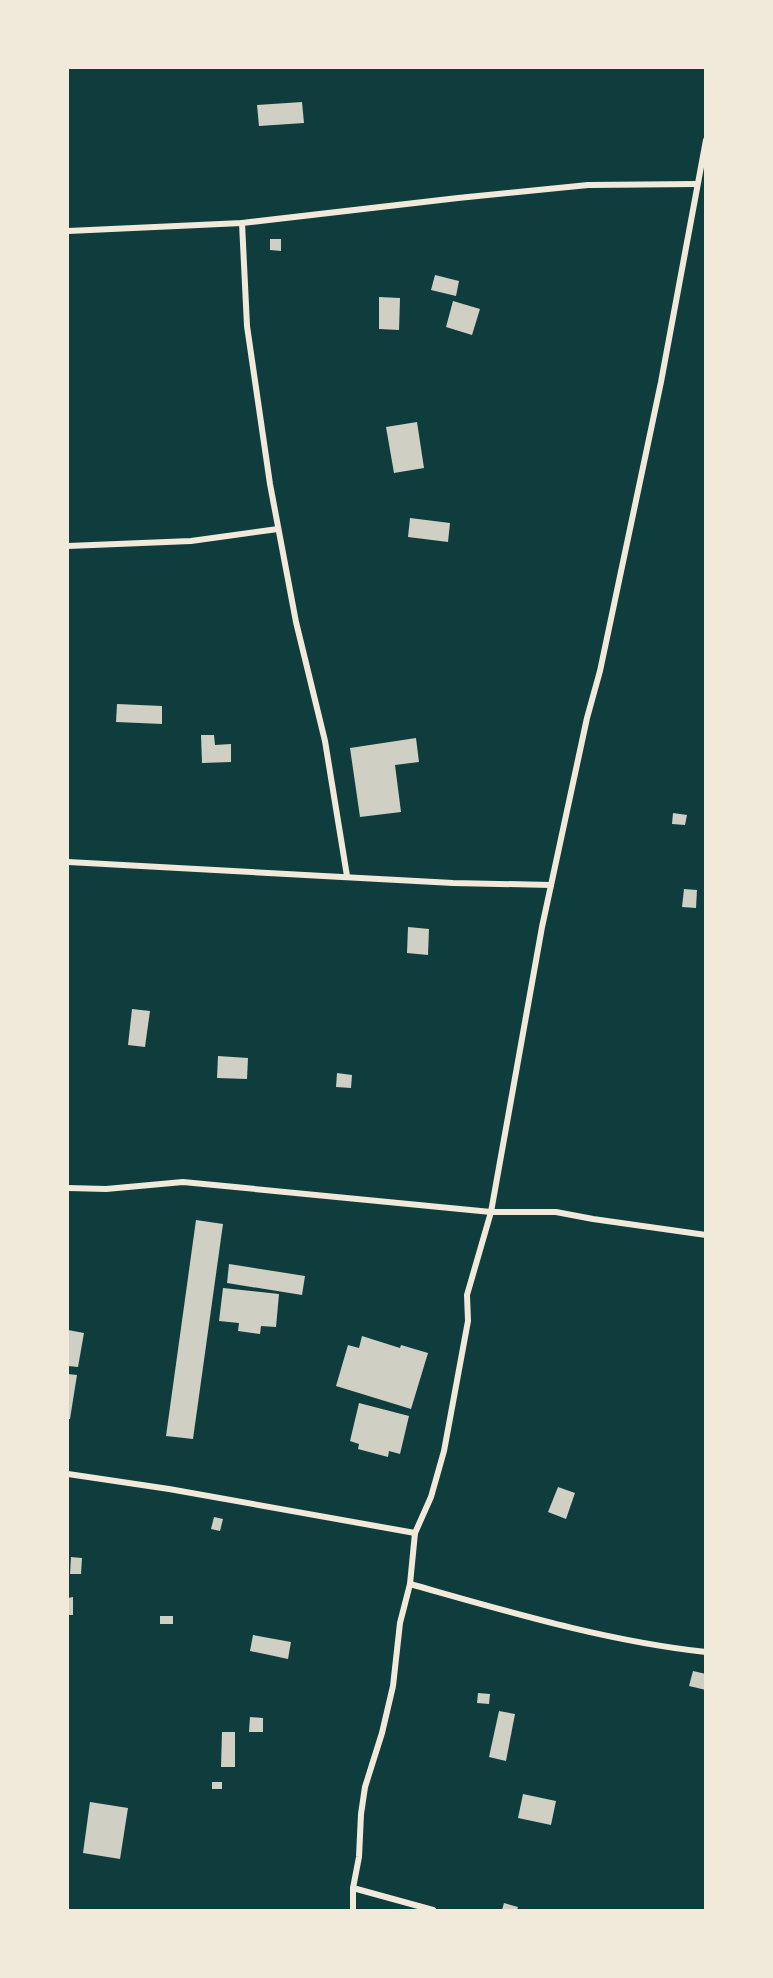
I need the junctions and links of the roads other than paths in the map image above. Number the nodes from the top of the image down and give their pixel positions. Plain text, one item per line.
1 (705, 140) edge
2 (697, 184) junction
3 (242, 223) junction
4 (68, 231) edge
5 (278, 529) junction
6 (68, 546) edge
7 (68, 862) edge
8 (347, 876) junction
9 (551, 885) junction
10 (68, 1188) edge
11 (491, 1212) junction
12 (705, 1235) edge
13 (68, 1474) edge
14 (415, 1533) junction
15 (410, 1584) junction
16 (705, 1652) edge
17 (353, 1888) junction
18 (353, 1911) edge
19 (433, 1911) edge

1 - 2 street
2 - 3 street
2 - 9 street
3 - 4 street
3 - 5 street
5 - 6 street
5 - 8 street
7 - 8 street
8 - 9 street
9 - 11 street
10 - 11 street
11 - 12 street
11 - 14 street
13 - 14 street
14 - 15 street
15 - 16 street
15 - 17 street
17 - 18 street
17 - 19 street

